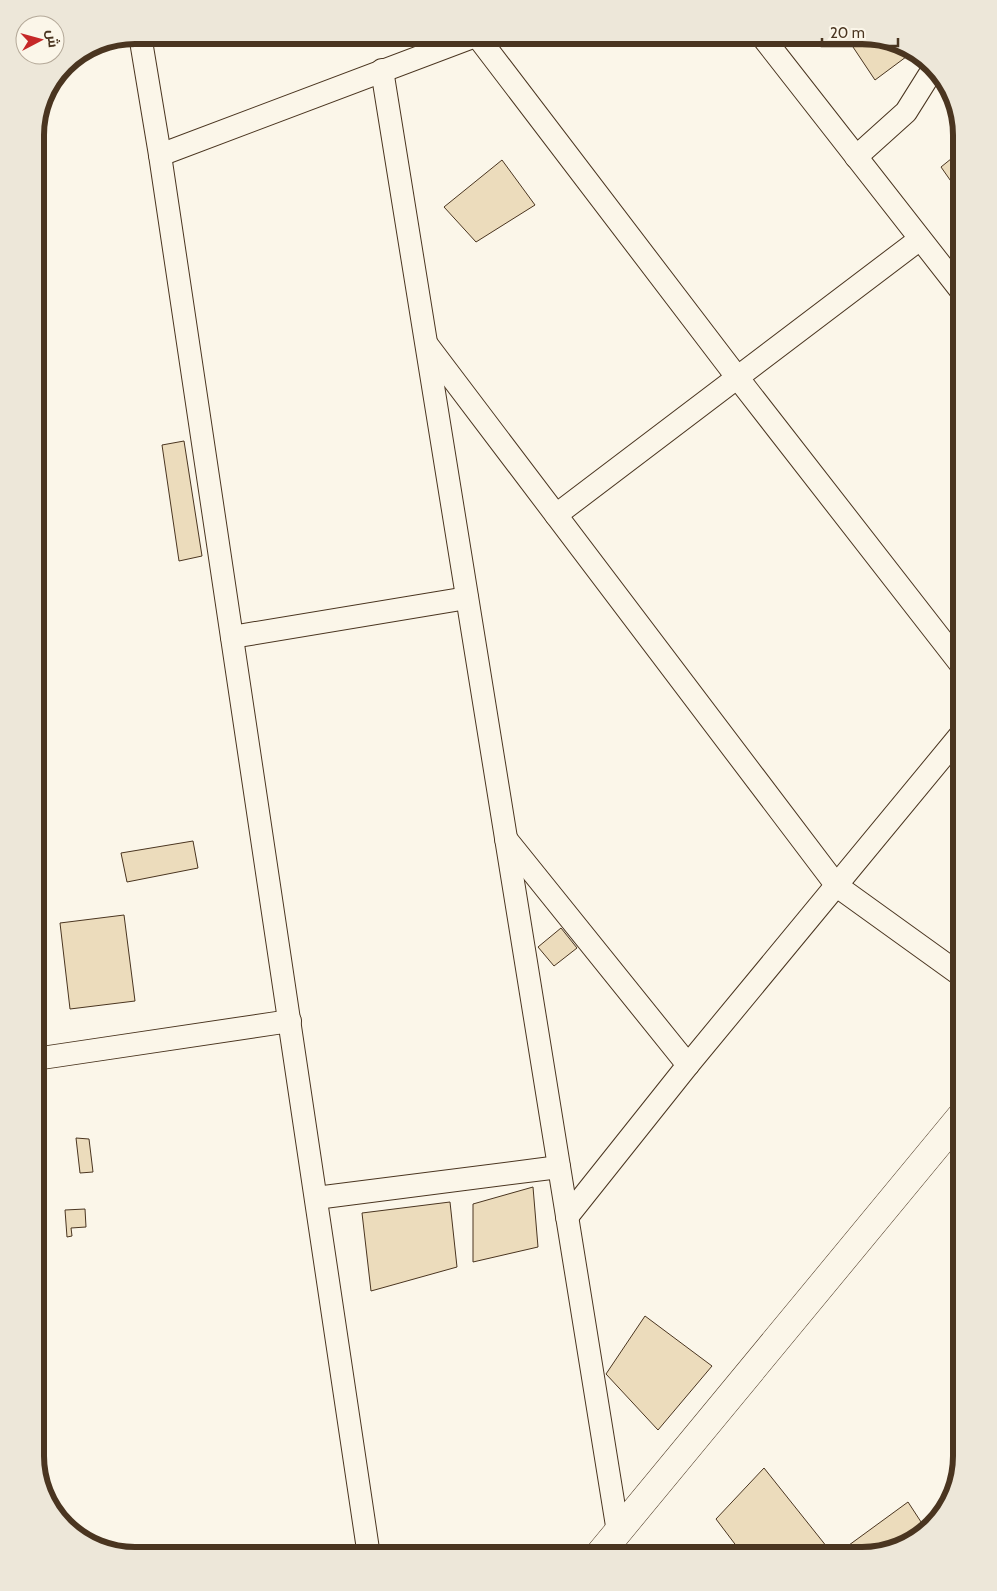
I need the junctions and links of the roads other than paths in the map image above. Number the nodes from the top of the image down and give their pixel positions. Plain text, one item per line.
1 (142, 44) edge
2 (453, 44) edge
3 (485, 44) edge
4 (768, 44) edge
5 (382, 70) junction
6 (929, 73) edge
7 (160, 155) junction
8 (856, 157) junction
9 (920, 239) junction
10 (953, 275) edge
11 (426, 343) junction
12 (737, 377) junction
13 (556, 516) junction
14 (467, 598) junction
15 (232, 637) junction
16 (953, 654) edge
17 (953, 744) edge
18 (506, 838) junction
19 (837, 886) junction
20 (953, 970) edge
21 (290, 1021) junction
22 (44, 1057) edge
23 (688, 1065) junction
24 (953, 1126) edge
25 (559, 1167) junction
26 (316, 1198) junction
27 (567, 1217) junction
28 (618, 1532) junction
29 (368, 1547) edge
30 (606, 1547) edge

1 - 7 street
2 - 5 street
3 - 12 street
4 - 8 street
5 - 7 street
5 - 11 street
6 - 8 street
7 - 15 street
8 - 9 street
9 - 10 street
9 - 12 street
11 - 13 street
11 - 14 street
12 - 13 street
12 - 16 street
13 - 19 street
14 - 15 street
14 - 18 street
15 - 21 street
17 - 19 street
18 - 23 street
18 - 25 street
19 - 20 street
19 - 23 street
21 - 22 street
21 - 26 street
23 - 27 street
24 - 28 main road
25 - 26 street
25 - 27 street
26 - 29 street
27 - 28 street
28 - 30 main road

